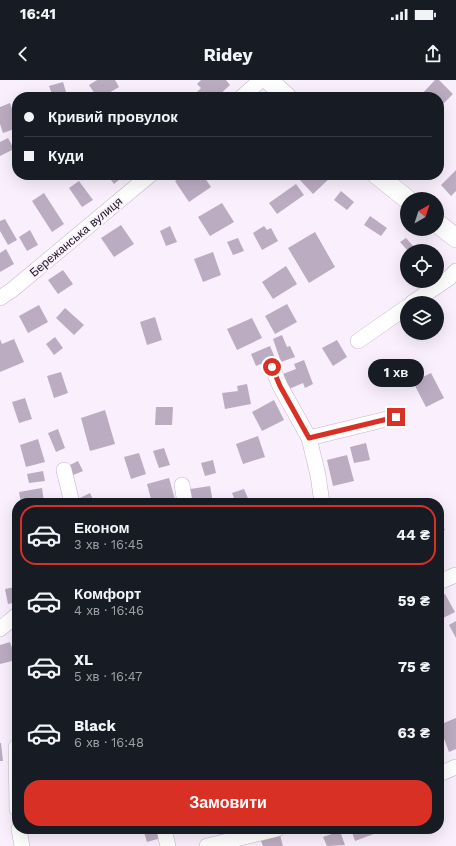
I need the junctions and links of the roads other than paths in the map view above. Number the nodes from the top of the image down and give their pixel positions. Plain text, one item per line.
1 (261, 80) edge
2 (268, 80) edge
3 (248, 92) edge
4 (281, 92) edge
5 (144, 180) edge
6 (383, 180) edge
7 (400, 193) edge
8 (444, 229) edge
9 (456, 238) edge
10 (456, 271) edge
11 (422, 296) edge
12 (0, 298) edge
13 (400, 312) edge
14 (358, 340) dead end
15 (272, 367) dead end
16 (396, 417) dead end
17 (309, 438) junction
18 (64, 470) dead end
19 (182, 485) dead end
20 (71, 498) edge
21 (184, 498) edge
22 (321, 498) edge
23 (456, 575) edge
24 (444, 580) edge
25 (12, 619) edge
26 (0, 629) edge
27 (456, 767) edge
28 (444, 772) edge
29 (21, 834) edge
30 (165, 834) edge
31 (257, 834) edge
32 (22, 846) edge
33 (168, 846) edge
34 (208, 846) edge

1 - 3 street
2 - 4 main road
5 - 12 street, Бережанська вулиця
6 - 7 main road
8 - 9 main road
10 - 11 street
13 - 14 street
15 - 17 street
16 - 17 street
17 - 22 street
18 - 20 street
19 - 21 street
23 - 24 street
25 - 26 street
27 - 28 street
29 - 32 street
30 - 33 street
31 - 34 street

